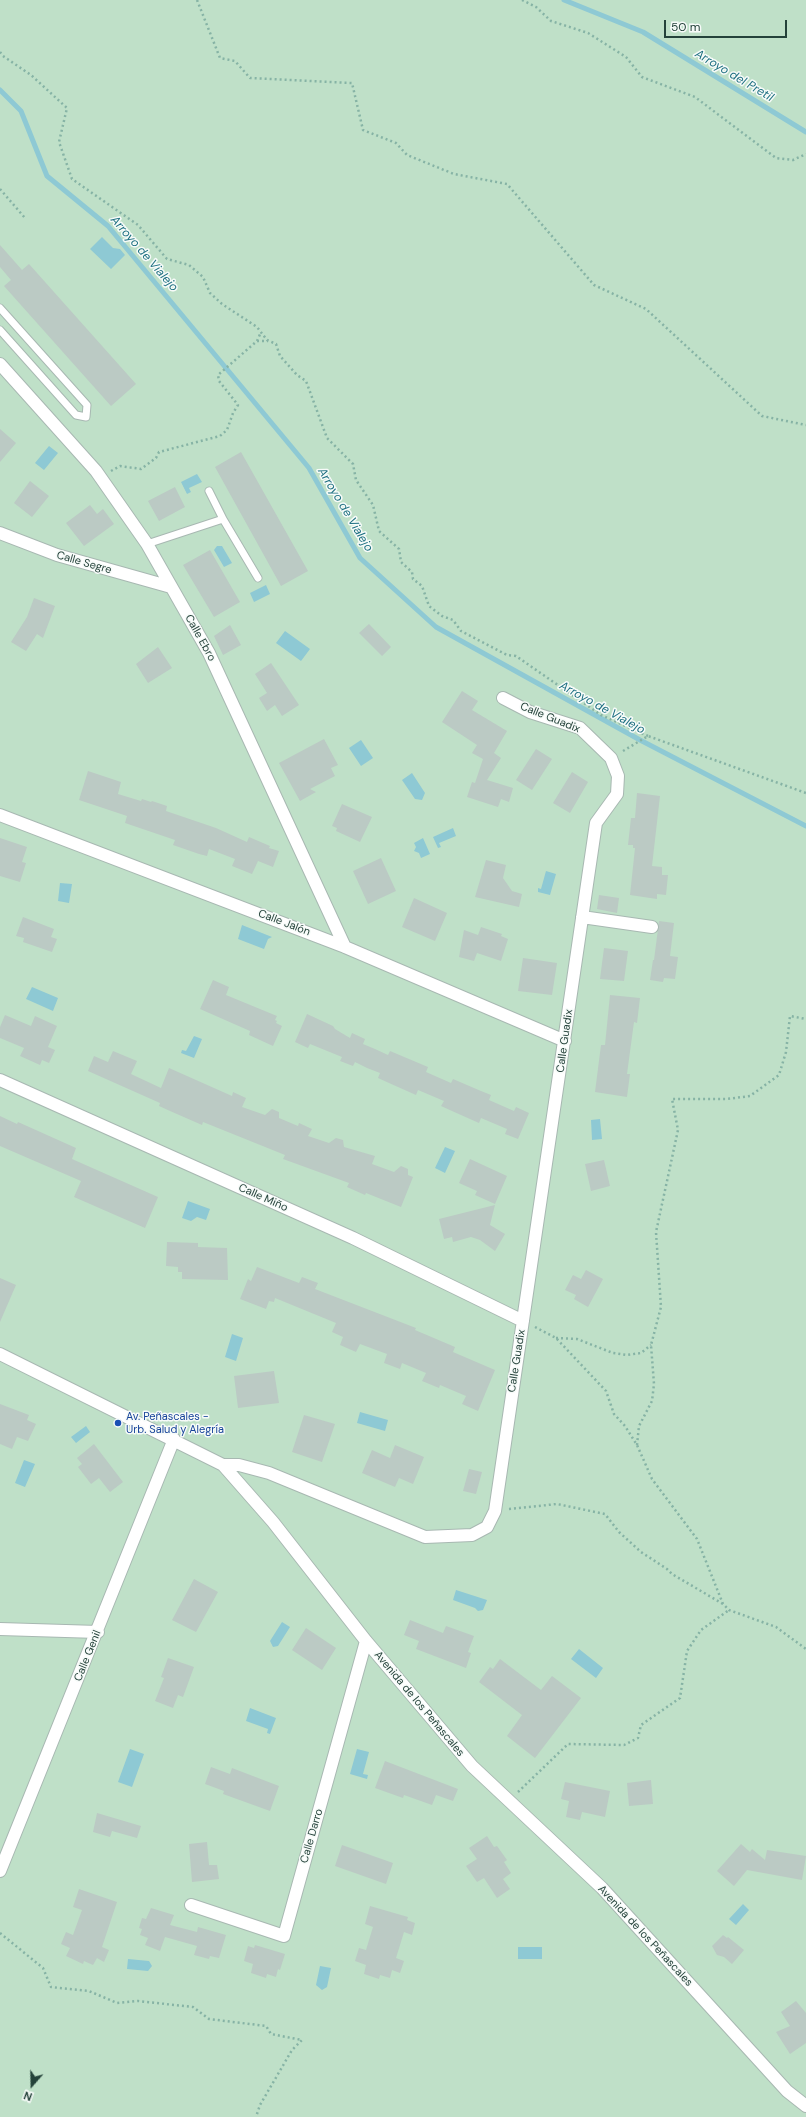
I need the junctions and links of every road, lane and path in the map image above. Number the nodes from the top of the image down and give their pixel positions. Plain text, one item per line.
1 (197, 0) edge
2 (522, 0) edge
3 (0, 52) edge
4 (806, 154) edge
5 (0, 189) edge
6 (25, 218) dead end
7 (0, 308) edge
8 (0, 330) edge
9 (261, 332) junction
10 (257, 341) junction
11 (268, 341) junction
12 (0, 364) edge
13 (806, 425) edge
14 (101, 478) junction
15 (208, 491) dead end
16 (223, 519) junction
17 (0, 534) edge
18 (147, 544) junction
19 (258, 578) dead end
20 (170, 587) junction
21 (503, 698) dead end
22 (648, 736) junction
23 (611, 758) junction
24 (806, 793) edge
25 (0, 815) edge
26 (582, 917) junction
27 (652, 927) dead end
28 (345, 947) junction
29 (806, 1019) edge
30 (565, 1041) junction
31 (0, 1080) edge
32 (523, 1321) junction
33 (556, 1338) junction
34 (651, 1345) junction
35 (0, 1354) edge
36 (174, 1439) junction
37 (637, 1445) junction
38 (223, 1465) junction
39 (495, 1511) junction
40 (723, 1604) junction
41 (729, 1610) junction
42 (0, 1629) edge
43 (98, 1632) junction
44 (366, 1641) junction
45 (806, 1649) edge
46 (509, 1801) junction
47 (0, 1871) edge
48 (191, 1905) dead end
49 (0, 1933) edge
50 (806, 2106) edge
51 (256, 2117) edge

1 - 13 path
2 - 4 path
3 - 9 path
5 - 6 path
7 - 8 lane
9 - 10 path
9 - 11 path
10 - 11 path
10 - 14 path
11 - 22 path
12 - 14 street, Calle Ebro
14 - 18 street, Calle Ebro
15 - 16 lane
16 - 18 lane
16 - 19 lane
17 - 20 street, Calle Segre
18 - 20 street, Calle Ebro
20 - 28 street, Calle Ebro
21 - 23 street, Calle Guadix
22 - 23 path
22 - 24 path
23 - 26 street, Calle Guadix
25 - 28 street, Calle Jalón
26 - 27 street
26 - 30 street, Calle Guadix
28 - 30 street, Calle Jalón
29 - 34 path
30 - 32 street, Calle Guadix
31 - 32 street, Calle Miño
32 - 33 path
32 - 39 street, Calle Guadix
33 - 34 path
33 - 37 path
34 - 37 path
35 - 36 street, Avenida de los Peñascales
36 - 38 street, Avenida de los Peñascales
36 - 43 street, Calle Genil
37 - 40 path
38 - 39 street, Calle Guadix
38 - 44 street, Avenida de los Peñascales
39 - 40 path
40 - 41 path
41 - 45 path
41 - 46 path
42 - 43 street
43 - 47 street, Calle Genil
44 - 46 street, Avenida de los Peñascales
44 - 48 street, Calle Darro
46 - 50 street, Avenida de los Peñascales
49 - 51 path

